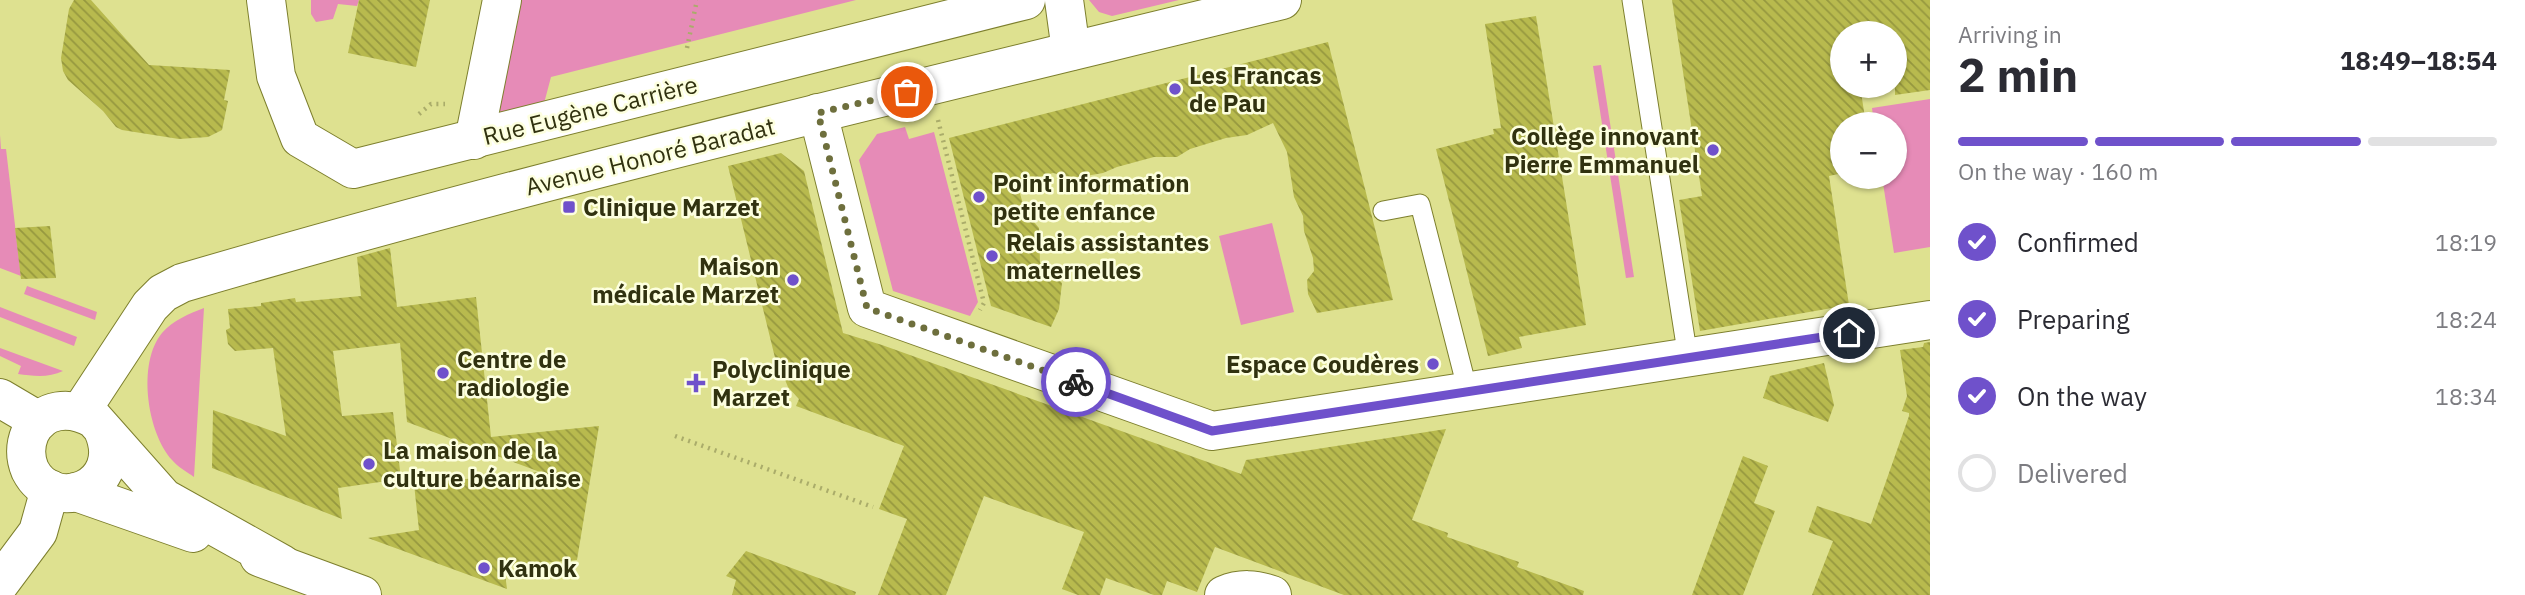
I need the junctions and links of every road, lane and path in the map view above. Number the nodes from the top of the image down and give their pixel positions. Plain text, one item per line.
1 (266, 0) edge
2 (502, 0) edge
3 (697, 0) edge
4 (1026, 0) edge
5 (1064, 0) edge
6 (1282, 0) edge
7 (1632, 0) edge
8 (1071, 51) junction
9 (929, 86) junction
10 (680, 87) junction
11 (818, 113) junction
12 (474, 140) junction
13 (1383, 211) dead end
14 (984, 303) dead end
15 (1930, 320) edge
16 (1688, 358) junction
17 (1468, 392) junction
18 (0, 398) edge
19 (0, 406) edge
20 (92, 420) junction
21 (39, 421) junction
22 (676, 436) dead end
23 (13, 452) edge
24 (63, 491) junction
25 (873, 507) dead end
26 (282, 564) junction
27 (0, 583) edge
28 (362, 595) edge
29 (1224, 595) edge
30 (1272, 595) edge

1 - 12 street, Rue Eugène Carrière
2 - 12 street
3 - 10 path
4 - 10 street, Rue Eugène Carrière
5 - 8 street
6 - 8 street, Avenue Honoré Baradat
7 - 16 lane
8 - 9 street, Avenue Honoré Baradat
9 - 11 street, Avenue Honoré Baradat
9 - 14 path
10 - 12 street, Rue Eugène Carrière
11 - 17 street
11 - 20 street, Avenue Honoré Baradat
13 - 17 lane
15 - 16 street
16 - 17 street
18 - 21 street
19 - 21 street
20 - 21 street
20 - 24 street
20 - 26 street
21 - 23 street
22 - 25 path
23 - 24 street
24 - 26 street
24 - 27 street
26 - 28 street
29 - 30 street

